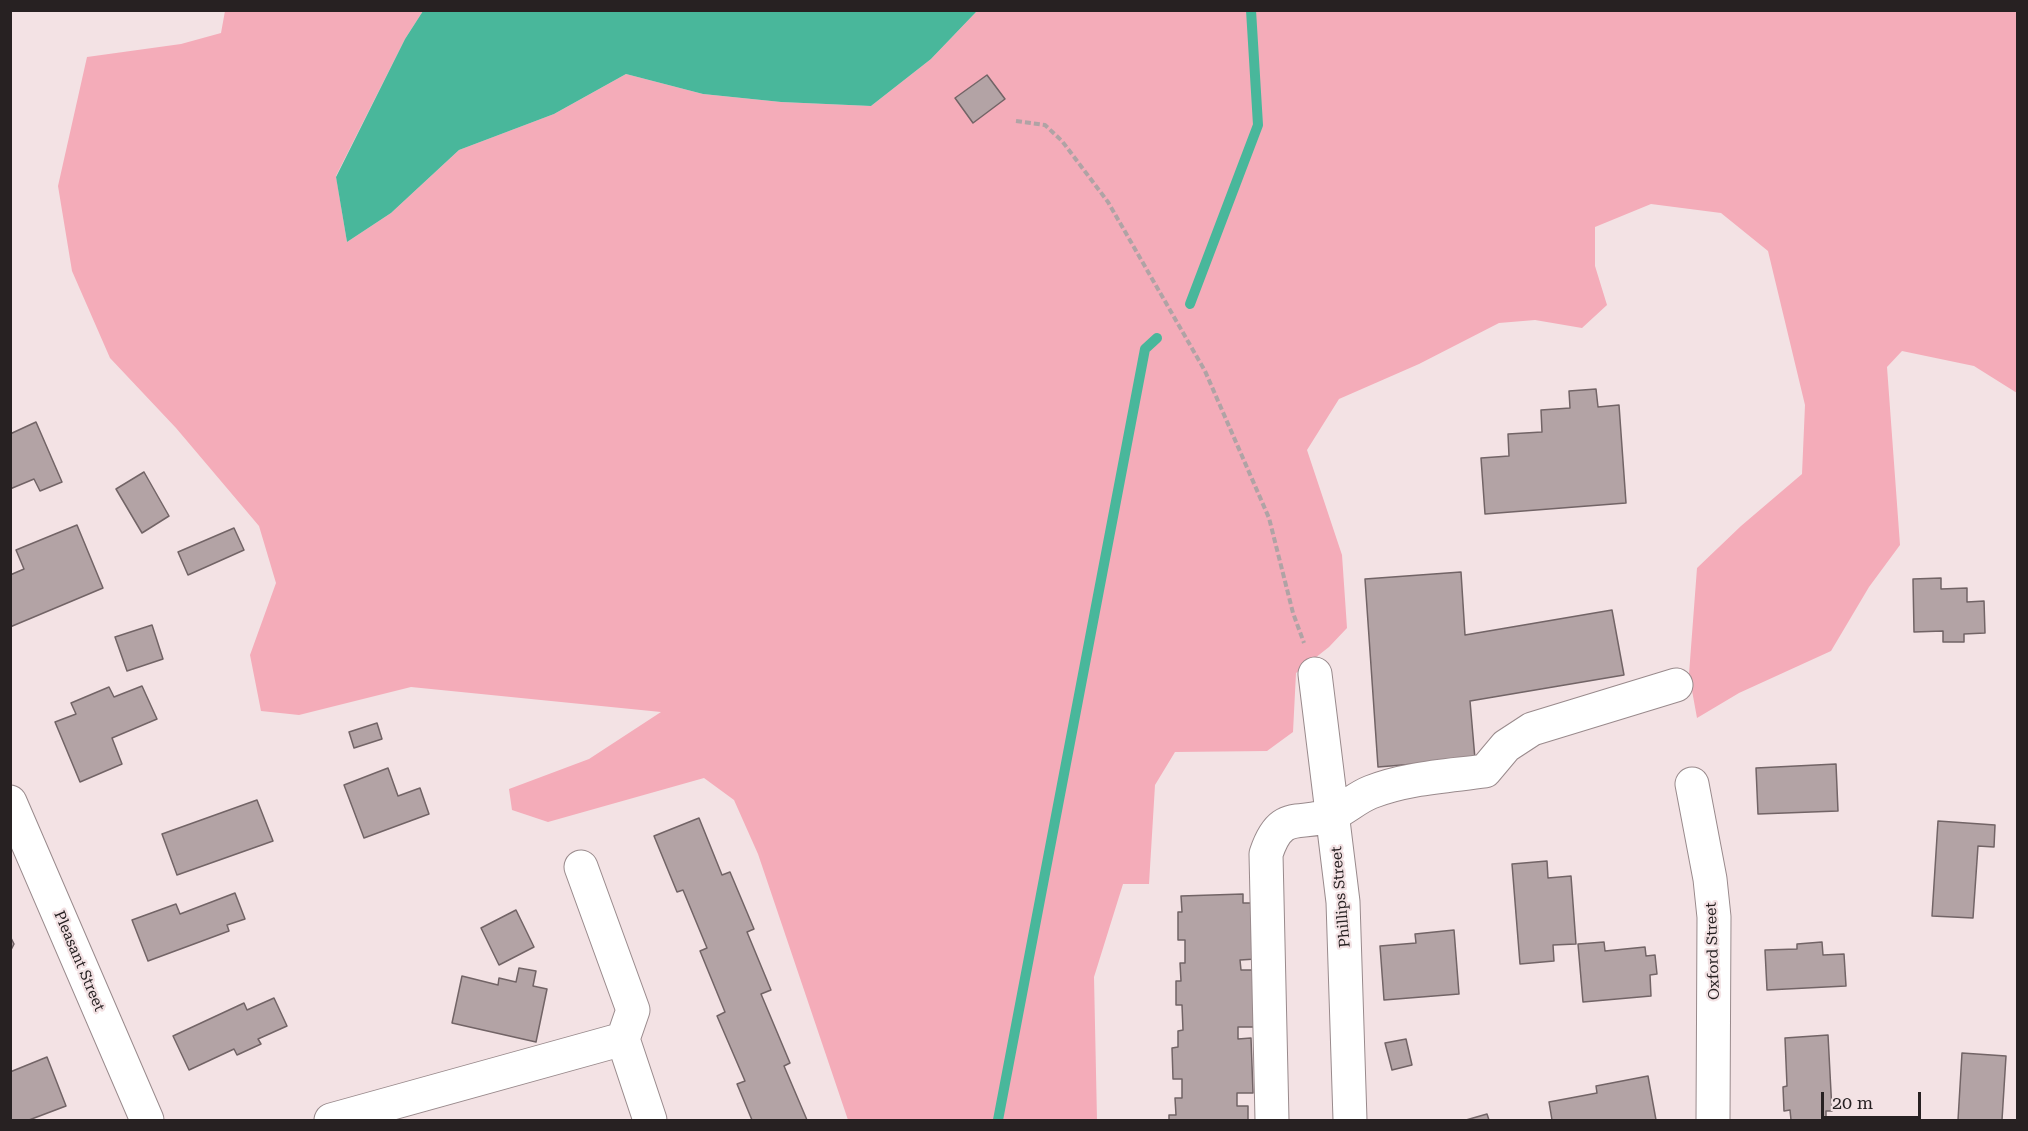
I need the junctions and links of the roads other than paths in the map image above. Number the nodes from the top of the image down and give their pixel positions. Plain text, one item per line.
1 (1315, 674) road end
2 (1676, 685) dead end
3 (1692, 784) dead end
4 (10, 802) edge
5 (1334, 814) junction
6 (581, 867) dead end
7 (623, 1039) junction
8 (147, 1120) edge
9 (331, 1120) edge
10 (650, 1120) edge
11 (1272, 1120) edge
12 (1350, 1120) edge
13 (1713, 1120) edge

1 - 5 street, Phillips Street
2 - 5 street
3 - 13 street, Oxford Street
4 - 8 street, Pleasant Street
5 - 11 street
5 - 12 street, Phillips Street
6 - 7 street
7 - 9 street
7 - 10 street

